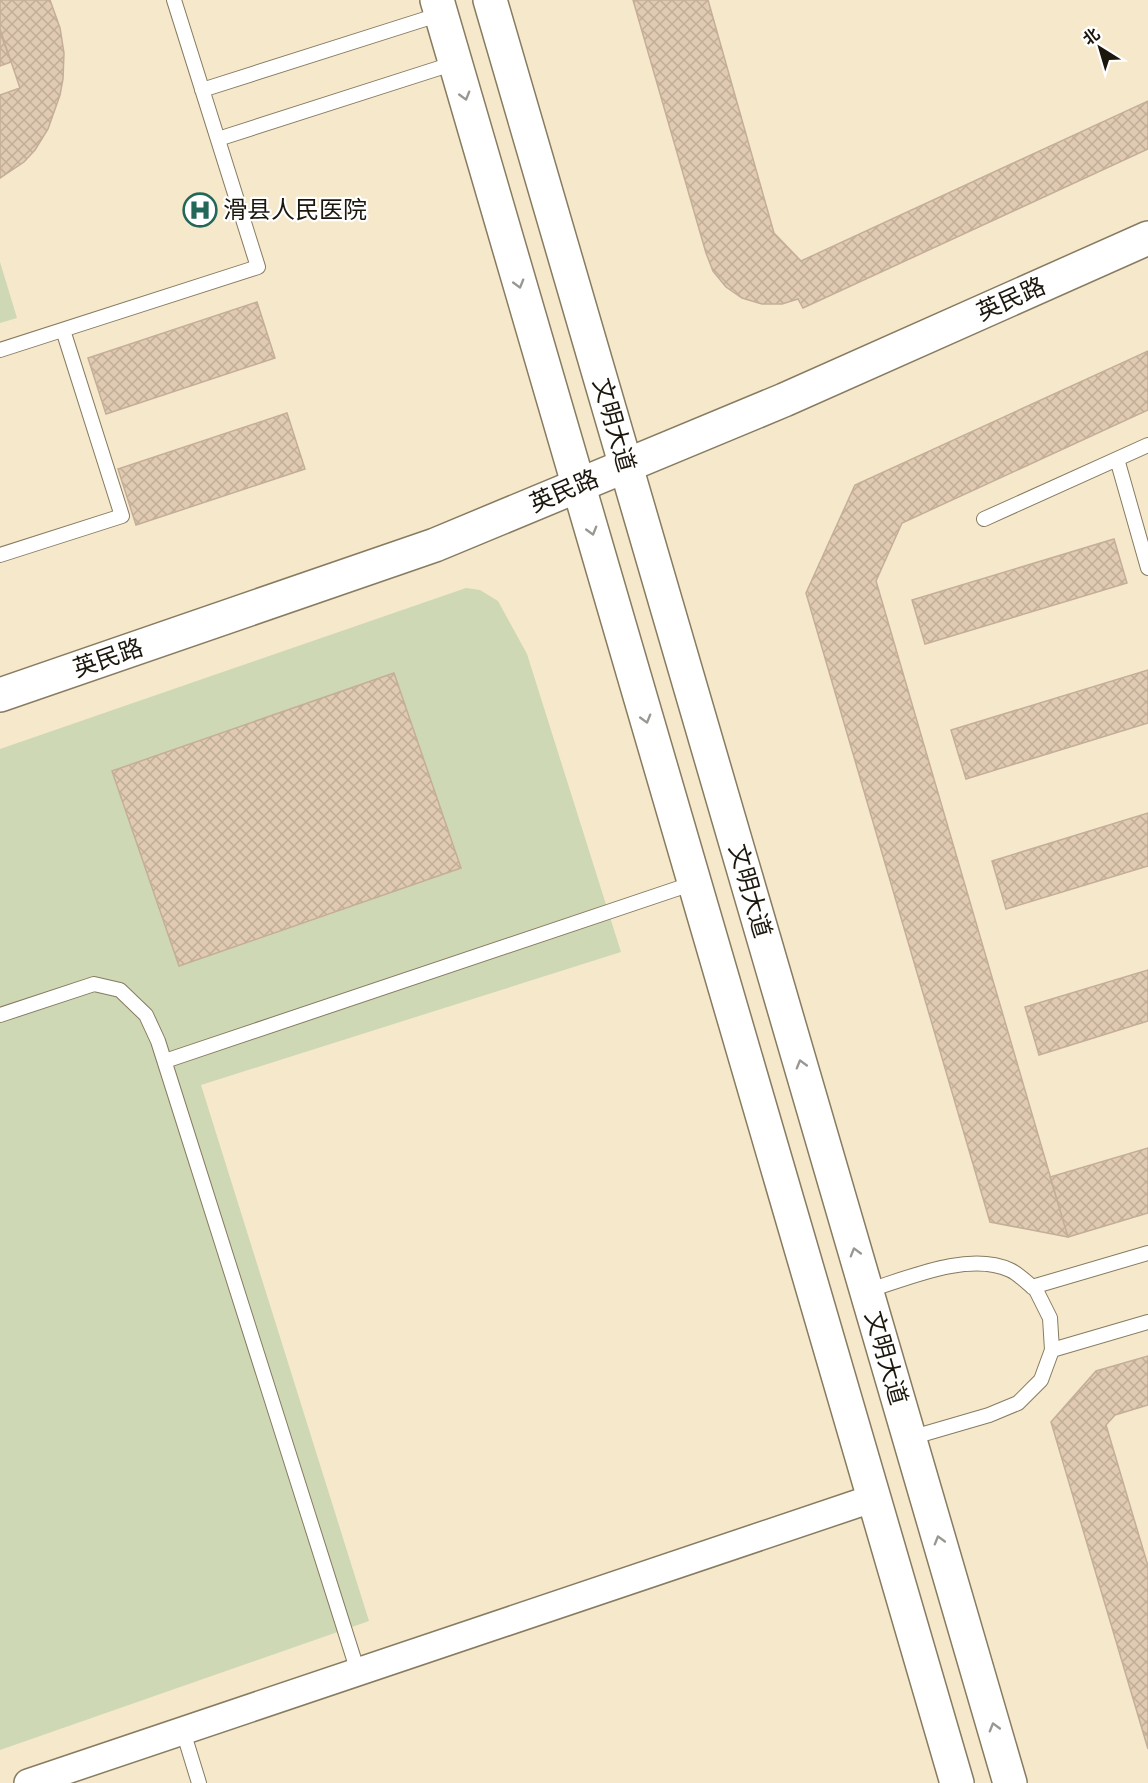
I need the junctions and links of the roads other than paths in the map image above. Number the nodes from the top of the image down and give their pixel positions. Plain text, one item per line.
1 (174, 0) edge
2 (490, 0) edge
3 (439, 7) edge
4 (455, 63) junction
5 (202, 90) junction
6 (218, 139) junction
7 (1148, 238) edge
8 (63, 330) junction
9 (0, 350) edge
10 (1148, 445) edge
11 (1117, 459) junction
12 (626, 466) junction
13 (578, 486) junction
14 (984, 519) dead end
15 (0, 555) edge
16 (1148, 568) edge
17 (0, 695) edge
18 (694, 883) junction
19 (0, 1015) edge
20 (165, 1061) junction
21 (1148, 1253) edge
22 (1032, 1287) junction
23 (867, 1291) junction
24 (1148, 1322) edge
25 (1052, 1350) junction
26 (910, 1438) junction
27 (874, 1498) junction
28 (358, 1672) junction
29 (183, 1731) junction
30 (28, 1783) edge
31 (199, 1783) edge
32 (957, 1783) edge
33 (1010, 1783) edge

1 - 5 lane
2 - 12 main road, 文明大道
3 - 4 main road
3 - 5 lane
4 - 6 lane
4 -> 13 main road
5 - 6 lane
6 - 8 lane
7 - 12 main road, 英民路
8 - 9 lane
8 - 15 lane
10 - 11 lane
11 - 14 lane
11 - 16 lane
12 - 13 main road, 英民路
23 -> 12 main road, 文明大道
13 - 17 main road, 英民路
13 -> 18 main road
18 - 20 lane
18 - 27 main road
19 - 20 lane
20 - 28 lane
21 - 22 lane
22 - 23 lane
22 - 25 lane
23 - 26 main road, 文明大道
24 - 25 lane
25 - 26 lane
33 -> 26 main road, 文明大道
27 - 28 street
27 - 32 main road
28 - 29 street
29 - 30 street
29 - 31 lane

